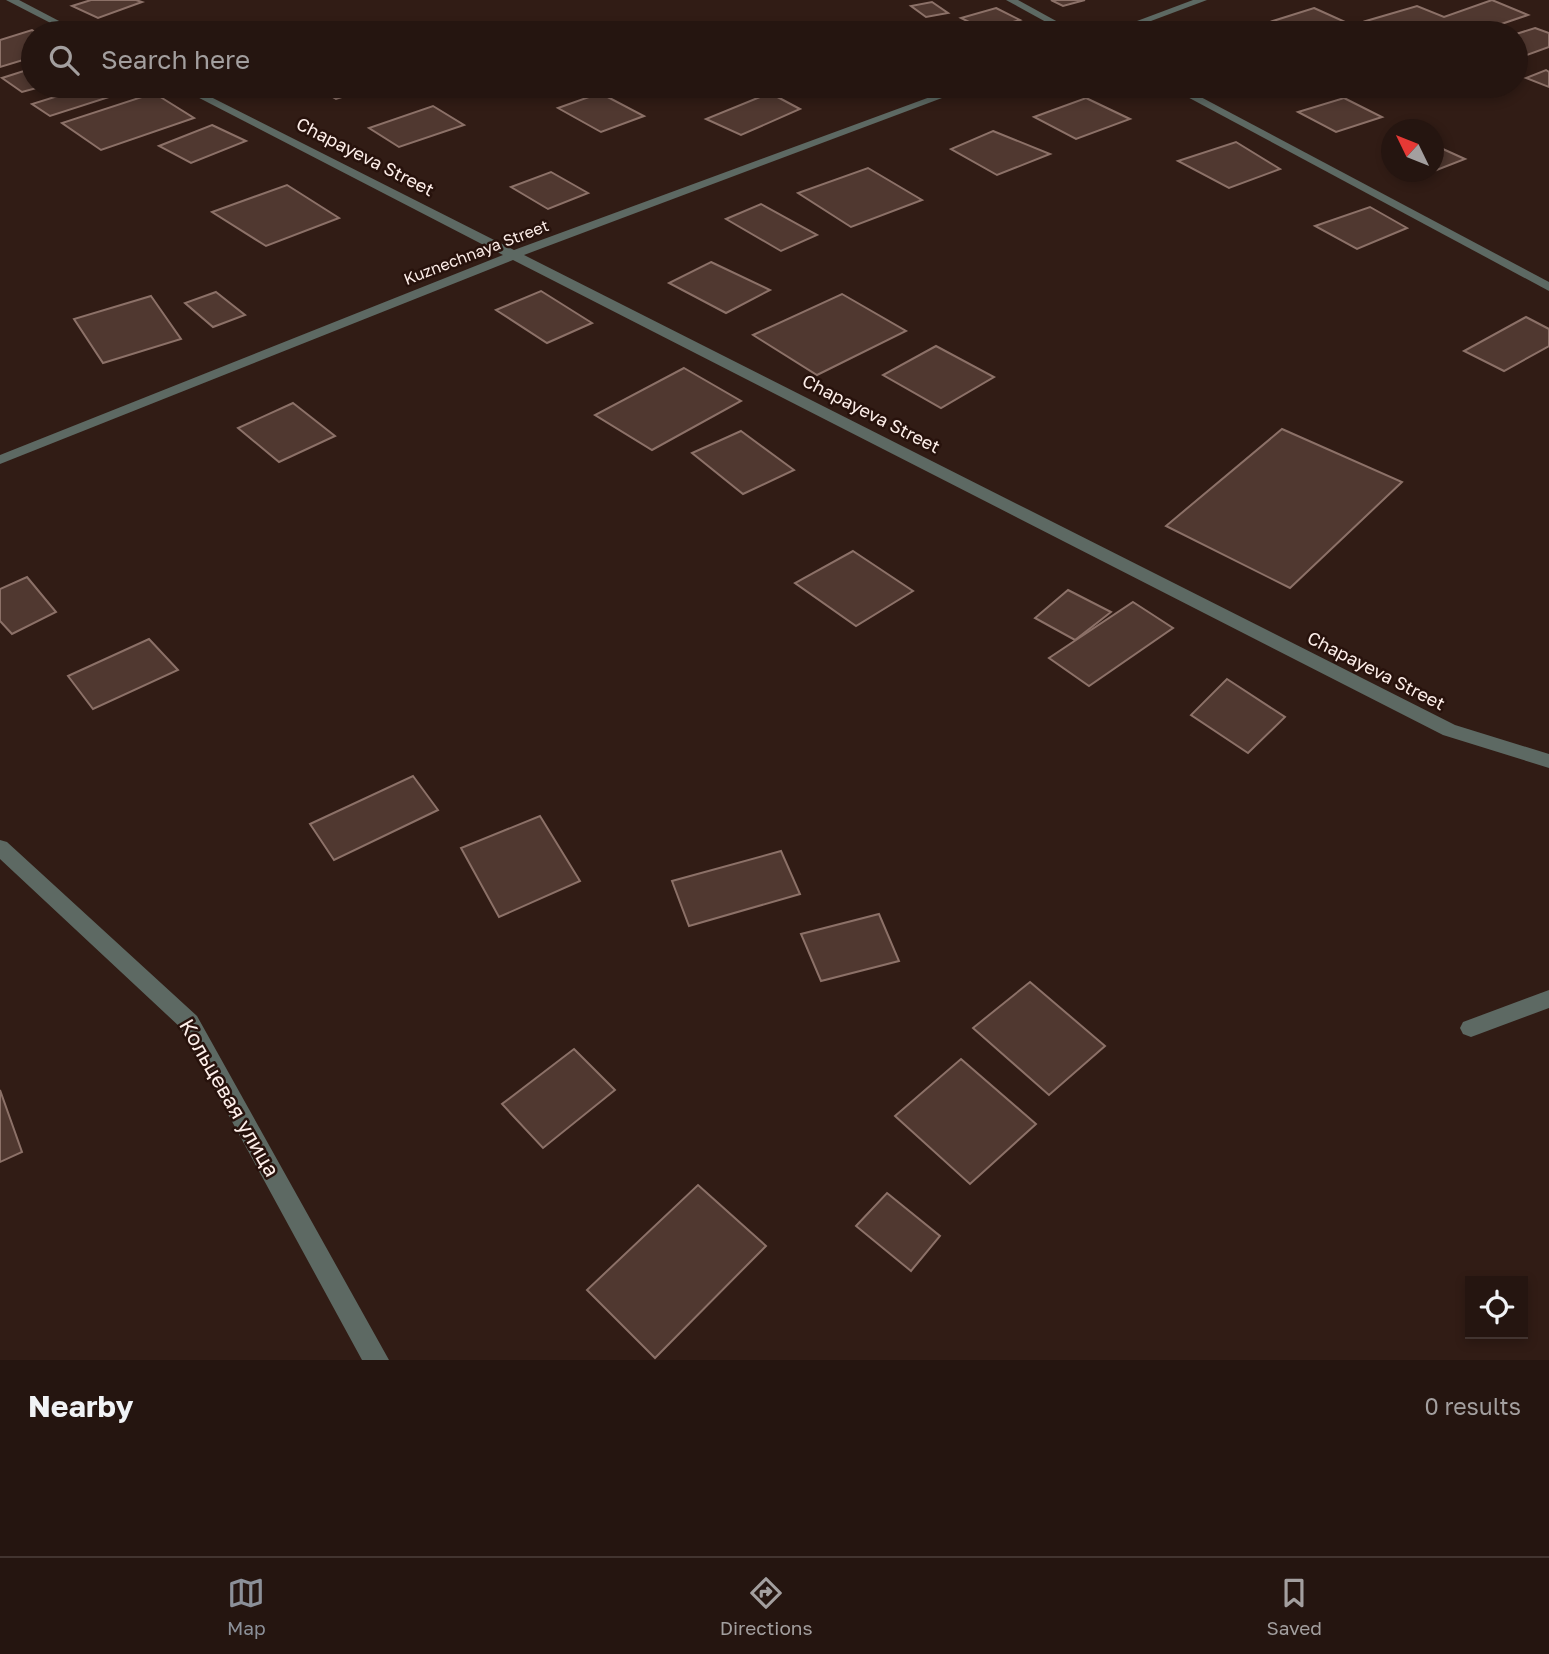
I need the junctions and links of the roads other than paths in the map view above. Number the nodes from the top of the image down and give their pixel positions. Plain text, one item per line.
1 (11, 0) edge
2 (1011, 0) edge
3 (1202, 0) edge
4 (53, 21) edge
5 (1050, 21) edge
6 (1143, 21) edge
7 (205, 98) edge
8 (937, 98) edge
9 (1195, 98) edge
10 (516, 254) junction
11 (1549, 287) edge
12 (0, 460) edge
13 (1549, 761) edge
14 (0, 847) edge
15 (1549, 999) edge
16 (1471, 1028) dead end
17 (376, 1360) edge

1 - 4 street
2 - 5 street
3 - 6 street
7 - 10 street, Chapayeva Street
8 - 10 street, Kuznechnaya Street
9 - 11 street
10 - 12 street, Kuznechnaya Street
10 - 13 street, Chapayeva Street
14 - 17 street, Кольцевая улица
15 - 16 street

